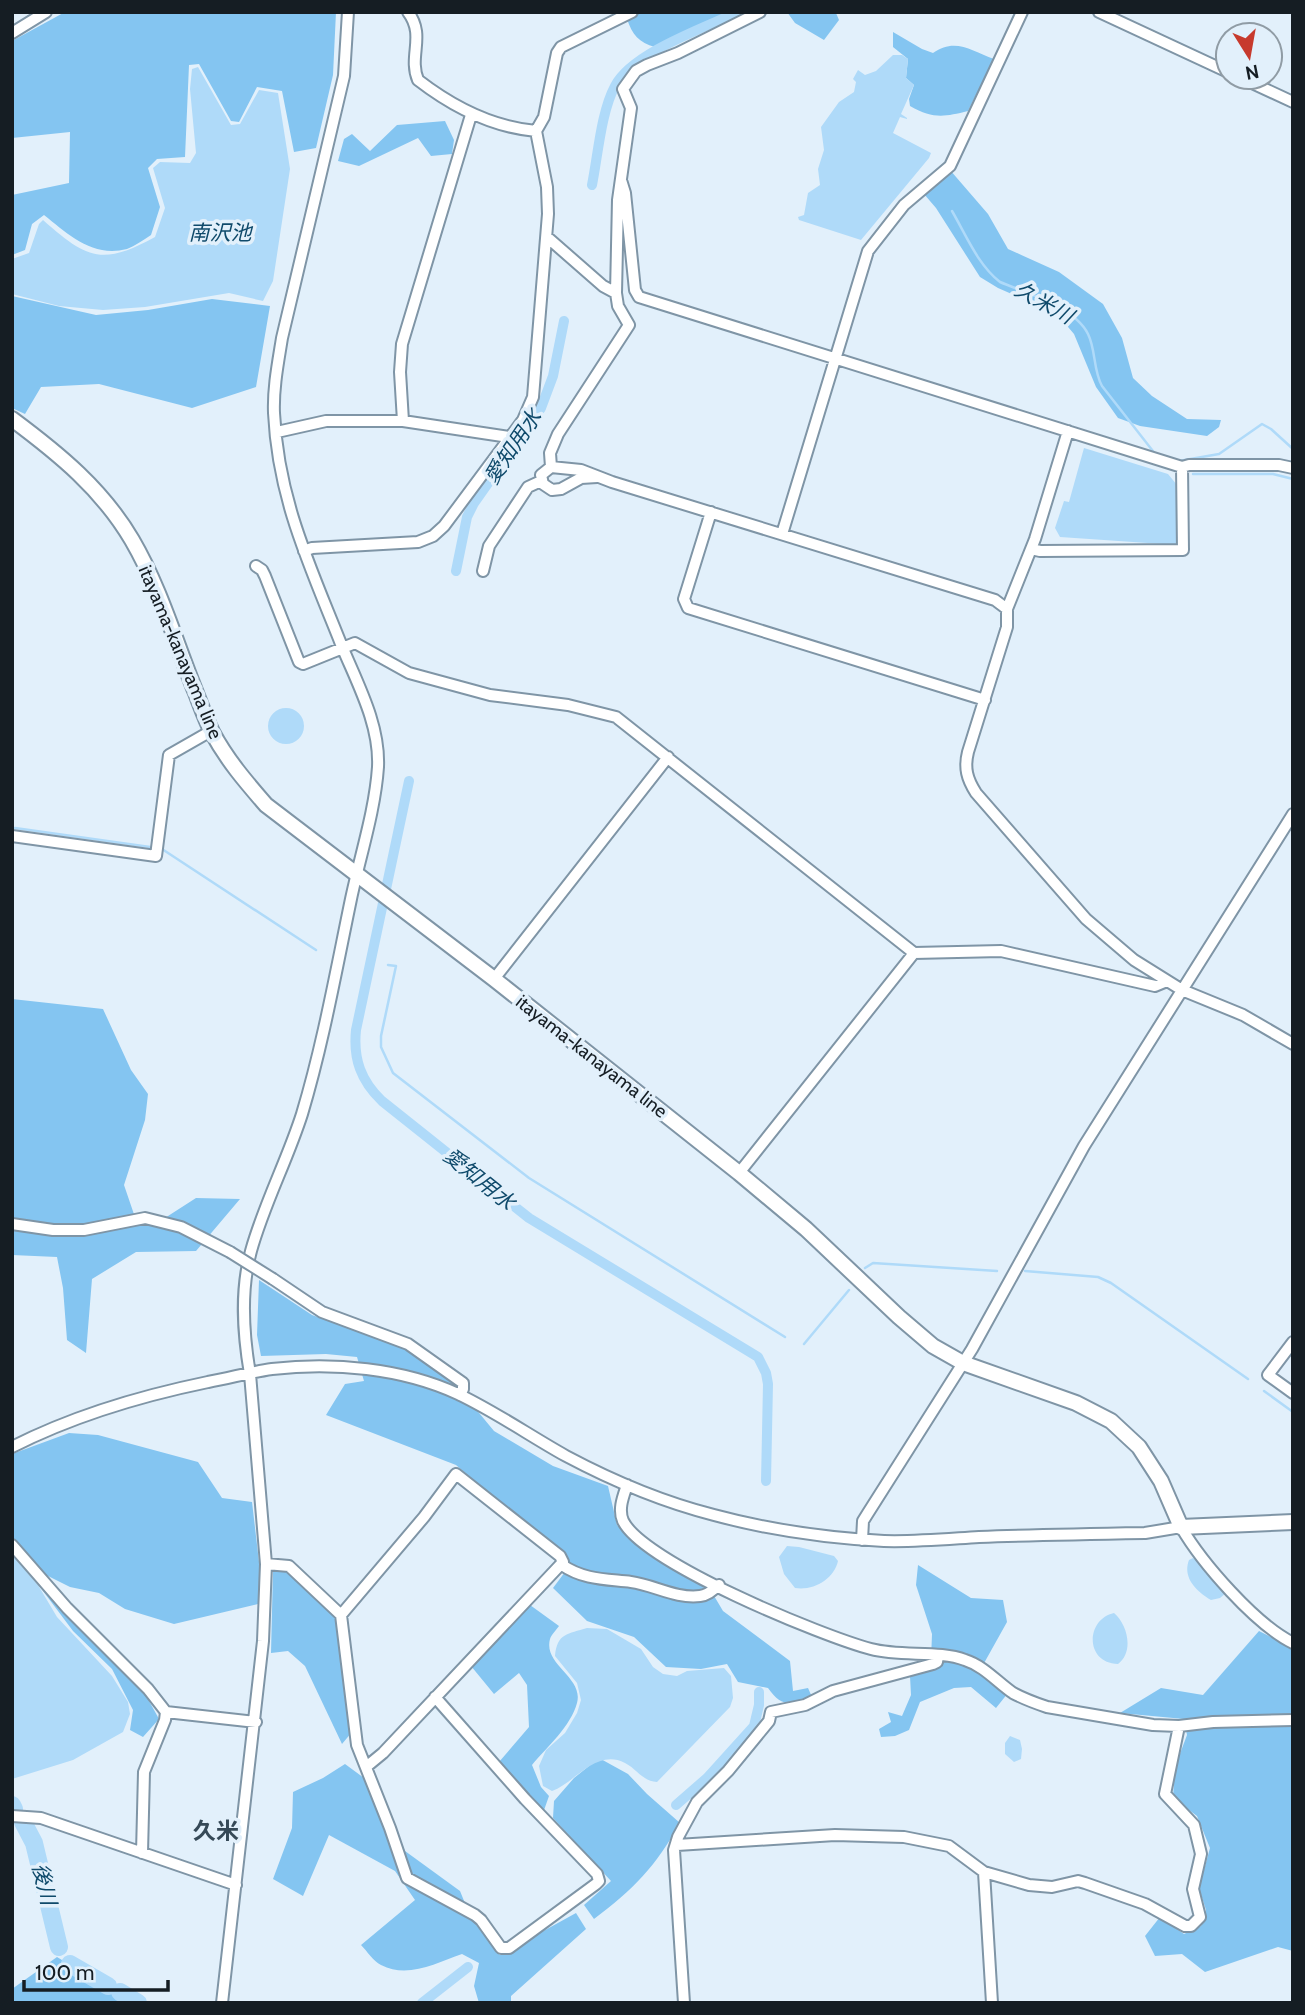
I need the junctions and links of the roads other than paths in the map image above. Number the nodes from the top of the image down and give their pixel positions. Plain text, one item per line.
1 (46, 12) edge
2 (348, 12) edge
3 (408, 12) edge
4 (632, 12) edge
5 (760, 12) edge
6 (1022, 12) edge
7 (1100, 12) edge
8 (12, 33) edge
9 (1214, 65) edge
10 (1269, 91) edge
11 (1293, 102) edge
12 (471, 115) junction
13 (536, 131) junction
14 (621, 180) junction
15 (547, 237) junction
16 (616, 293) junction
17 (836, 359) junction
18 (12, 419) edge
19 (403, 421) junction
20 (1068, 431) junction
21 (276, 432) junction
22 (509, 437) junction
23 (551, 467) junction
24 (1182, 467) junction
25 (1293, 468) edge
26 (597, 477) junction
27 (541, 481) junction
28 (711, 512) junction
29 (782, 534) junction
30 (1031, 549) junction
31 (304, 551) junction
32 (256, 566) dead end
33 (483, 571) dead end
34 (1007, 609) junction
35 (342, 647) junction
36 (985, 700) junction
37 (211, 731) junction
38 (668, 757) junction
39 (1293, 814) edge
40 (12, 836) edge
41 (357, 872) junction
42 (914, 953) junction
43 (494, 979) junction
44 (1167, 981) junction
45 (1182, 990) junction
46 (1293, 1044) edge
47 (740, 1173) junction
48 (12, 1224) edge
49 (1293, 1342) edge
50 (962, 1363) junction
51 (250, 1374) junction
52 (1293, 1393) edge
53 (460, 1395) junction
54 (12, 1447) edge
55 (627, 1485) junction
56 (1293, 1522) edge
57 (1181, 1527) junction
58 (862, 1540) junction
59 (12, 1545) edge
60 (563, 1562) junction
61 (266, 1564) junction
62 (719, 1586) junction
63 (341, 1615) junction
64 (1293, 1643) edge
65 (939, 1656) junction
66 (435, 1697) junction
67 (166, 1712) junction
68 (1293, 1720) edge
69 (256, 1721) junction
70 (1179, 1726) junction
71 (366, 1767) junction
72 (12, 1816) edge
73 (677, 1844) junction
74 (142, 1853) junction
75 (984, 1872) junction
76 (236, 1885) junction
77 (222, 2003) edge
78 (684, 2003) edge
79 (992, 2003) edge

1 - 8 street
2 - 21 street
3 - 12 street
4 - 13 street
5 - 14 street
6 - 17 street
7 - 9 street
10 - 11 street
12 - 13 street
12 - 19 street
13 - 15 street
14 - 16 street
14 - 17 street
15 - 16 street
15 - 22 street
16 - 23 street
17 - 20 street
17 - 29 street
18 - 37 main road, itayama-kanayama line
19 - 21 street
19 - 22 street
20 - 24 street
20 - 30 street
21 - 31 street
22 - 31 street
23 - 26 street
23 - 27 street
24 - 25 street
24 - 30 street
26 - 27 street
26 - 28 street
27 - 33 street
28 - 29 street
28 - 36 street
29 - 34 street
30 - 34 street
31 - 35 street
32 - 35 street
34 - 36 street
35 - 38 street
35 - 41 street
36 - 44 street
37 - 40 street
37 - 41 main road, itayama-kanayama line
38 - 42 street
38 - 43 street
39 - 45 street
41 - 43 main road, itayama-kanayama line
41 - 51 street
42 - 44 street
42 - 47 street
43 - 47 main road, itayama-kanayama line
44 - 45 street
45 - 46 street
45 - 50 street
47 - 50 main road, itayama-kanayama line
48 - 53 street, bridge
49 - 52 street
50 - 57 main road, itayama-kanayama line
50 - 58 street
51 - 53 street
51 - 54 street
51 - 61 street
53 - 55 street
55 - 58 street
55 - 62 street
56 - 57 main road
57 - 58 street
57 - 64 street
59 - 67 street
60 - 62 street
60 - 63 street
60 - 66 street
61 - 63 street
61 - 69 street
62 - 65 street
63 - 71 street
65 - 70 street
65 - 73 street
66 - 71 street
66 - 71 street
67 - 69 street
67 - 74 street
68 - 70 street
69 - 76 street
70 - 75 street
72 - 74 street
73 - 75 street
73 - 78 street
74 - 76 street
75 - 79 street
76 - 77 street

